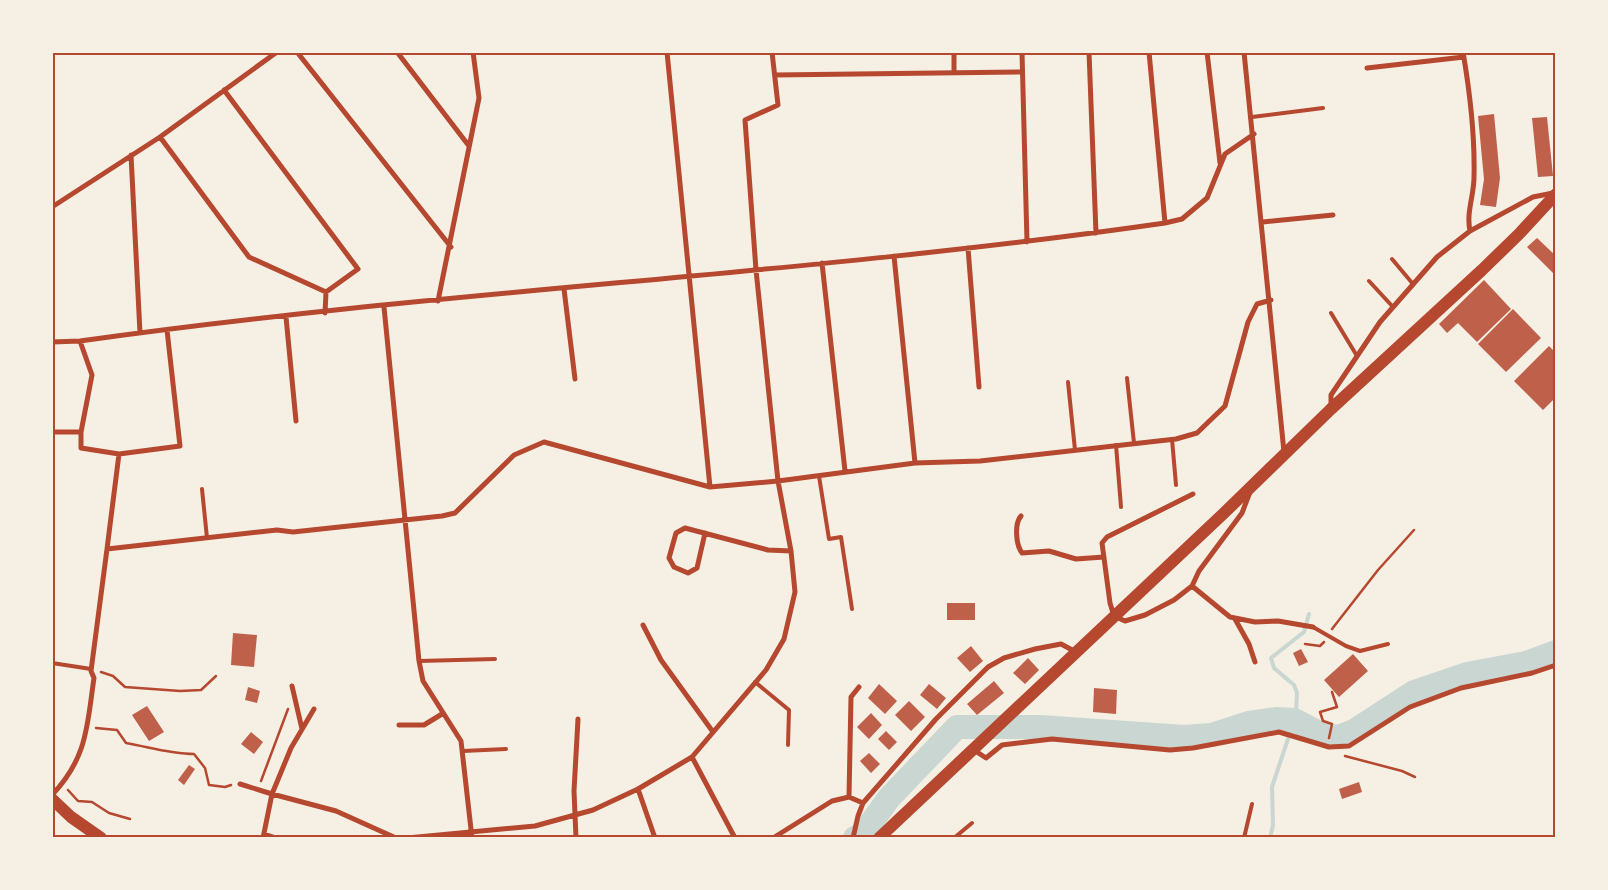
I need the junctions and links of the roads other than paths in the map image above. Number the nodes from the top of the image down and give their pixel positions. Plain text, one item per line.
1 (277, 52) edge
2 (297, 52) edge
3 (397, 52) edge
4 (473, 52) edge
5 (666, 52) edge
6 (772, 52) edge
7 (954, 52) edge
8 (1022, 52) edge
9 (1089, 52) edge
10 (1149, 52) edge
11 (1207, 52) edge
12 (1244, 52) edge
13 (1464, 55) edge
14 (1367, 68) dead end
15 (1021, 72) junction
16 (954, 73) junction
17 (774, 75) junction
18 (224, 90) junction
19 (1323, 108) dead end
20 (1252, 117) junction
21 (1254, 134) junction
22 (160, 137) junction
23 (469, 146) junction
24 (131, 156) junction
25 (1220, 163) junction
26 (1556, 194) edge
27 (52, 207) edge
28 (1333, 215) dead end
29 (1263, 222) junction
30 (1165, 223) junction
31 (1470, 231) junction
32 (1096, 233) junction
33 (1027, 242) junction
34 (451, 247) junction
35 (968, 248) junction
36 (894, 256) junction
37 (1392, 259) dead end
38 (822, 263) junction
39 (756, 270) junction
40 (690, 277) junction
41 (1369, 281) dead end
42 (1413, 284) junction
43 (564, 289) junction
44 (326, 292) junction
45 (1270, 300) junction
46 (438, 301) junction
47 (384, 306) junction
48 (1393, 307) junction
49 (325, 313) junction
50 (1331, 313) dead end
51 (286, 317) junction
52 (167, 330) junction
53 (140, 333) junction
54 (80, 341) junction
55 (52, 342) edge
56 (1358, 356) junction
57 (1127, 378) dead end
58 (575, 379) dead end
59 (1068, 382) dead end
60 (979, 387) dead end
61 (1332, 409) junction
62 (296, 421) dead end
63 (52, 432) edge
64 (81, 432) junction
65 (1172, 439) junction
66 (1134, 444) junction
67 (1116, 446) junction
68 (1075, 450) junction
69 (120, 454) junction
70 (1284, 454) junction
71 (915, 463) junction
72 (845, 472) junction
73 (819, 476) junction
74 (778, 481) junction
75 (1176, 485) dead end
76 (710, 487) junction
77 (1250, 488) junction
78 (202, 490) dead end
79 (1193, 494) dead end
80 (1121, 507) dead end
81 (1021, 516) dead end
82 (405, 520) junction
83 (706, 533) junction
84 (207, 538) junction
85 (106, 549) junction
86 (792, 551) junction
87 (1104, 557) junction
88 (1192, 586) junction
89 (852, 609) dead end
90 (1114, 616) junction
91 (1235, 619) junction
92 (643, 625) dead end
93 (1313, 627) joint
94 (1388, 644) dead end
95 (1076, 652) junction
96 (495, 659) dead end
97 (419, 661) junction
98 (1255, 662) dead end
99 (52, 663) edge
100 (1556, 665) edge
101 (91, 670) junction
102 (755, 682) junction
103 (292, 686) dead end
104 (859, 687) dead end
105 (314, 709) dead end
106 (442, 714) junction
107 (578, 719) dead end
108 (398, 724) dead end
109 (302, 729) junction
110 (713, 732) junction
111 (788, 745) dead end
112 (976, 748) junction
113 (506, 749) dead end
114 (463, 751) junction
115 (692, 757) junction
116 (240, 784) road end
117 (638, 789) junction
118 (272, 794) junction
119 (52, 797) edge
120 (849, 797) junction
121 (864, 803) junction
122 (1252, 804) dead end
123 (574, 816) junction
124 (972, 823) dead end
125 (472, 835) edge
126 (264, 836) edge
127 (101, 838) edge
128 (276, 838) edge
129 (396, 838) edge
130 (407, 838) edge
131 (576, 838) edge
132 (655, 838) edge
133 (735, 838) edge
134 (773, 838) edge
135 (853, 838) edge
136 (879, 838) edge
137 (954, 838) edge
138 (1244, 838) edge

1 - 18 street
2 - 34 street
3 - 23 street
4 - 23 street
5 - 40 street
6 - 17 street
7 - 16 street
8 - 15 street
9 - 32 street
10 - 30 street
11 - 25 street
12 - 20 street
13 - 14 street
13 - 31 street
15 - 16 street
15 - 33 street
16 - 17 street
17 - 39 street
18 - 22 street
18 - 44 street
19 - 20 lane
20 - 21 street
21 - 25 street
21 - 29 street
22 - 24 street
22 - 44 street
23 - 34 street
24 - 27 street
24 - 53 street
25 - 30 street
26 - 31 street
26 - 61 main road
28 - 29 street
29 - 45 street
30 - 32 street
31 - 42 street
32 - 33 street
33 - 35 street
34 - 46 street
35 - 36 street
35 - 60 street
36 - 38 street
36 - 71 street
37 - 42 lane
38 - 39 street
38 - 72 street
39 - 40 street
39 - 74 street
40 - 43 street
40 - 76 street
41 - 48 lane
42 - 48 street
43 - 46 street
43 - 58 street
44 - 49 street
45 - 65 street
45 - 70 street
46 - 47 street
47 - 49 street
47 - 82 street
48 - 56 street
49 - 51 street
50 - 56 lane
51 - 52 street
51 - 62 street
52 - 53 street
52 - 69 street
53 - 54 street
54 - 55 street
54 - 64 street
56 - 61 street
57 - 66 lane
59 - 68 lane
61 - 70 main road
63 - 64 street
64 - 69 street
65 - 66 street
65 - 75 lane
66 - 67 street
67 - 68 street
67 - 80 lane
68 - 71 street
69 - 85 street
70 - 77 main road
71 - 72 street
72 - 73 street
73 - 74 street
73 - 89 lane
74 - 76 street
74 - 86 street
76 - 82 street
77 - 88 street
77 - 90 main road
78 - 84 lane
79 - 87 street
81 - 87 street
82 - 84 street
82 - 97 street
83 - 83 street
83 - 86 street
84 - 85 street
85 - 101 street
86 - 102 street
87 - 90 street
88 - 90 street
88 - 91 street
90 - 95 main road
91 - 93 street
91 - 98 street
92 - 110 street
93 - 94 lane
95 - 112 main road
95 - 121 street
96 - 97 lane
97 - 106 street
99 - 101 lane
100 - 112 street
101 - 119 street
102 - 110 street
102 - 111 lane
103 - 109 street
104 - 120 street
105 - 109 street
106 - 108 street
106 - 114 street
107 - 123 street
109 - 118 street
110 - 115 street
112 - 136 main road
113 - 114 lane
114 - 125 street
115 - 117 street
115 - 133 street
116 - 118 street
117 - 123 street
117 - 132 street
118 - 126 street
118 - 129 street
119 - 127 main road
120 - 121 street
120 - 134 street
121 - 135 street
122 - 138 lane
123 - 125 street
123 - 131 street
124 - 137 lane
125 - 130 street
126 - 128 street

